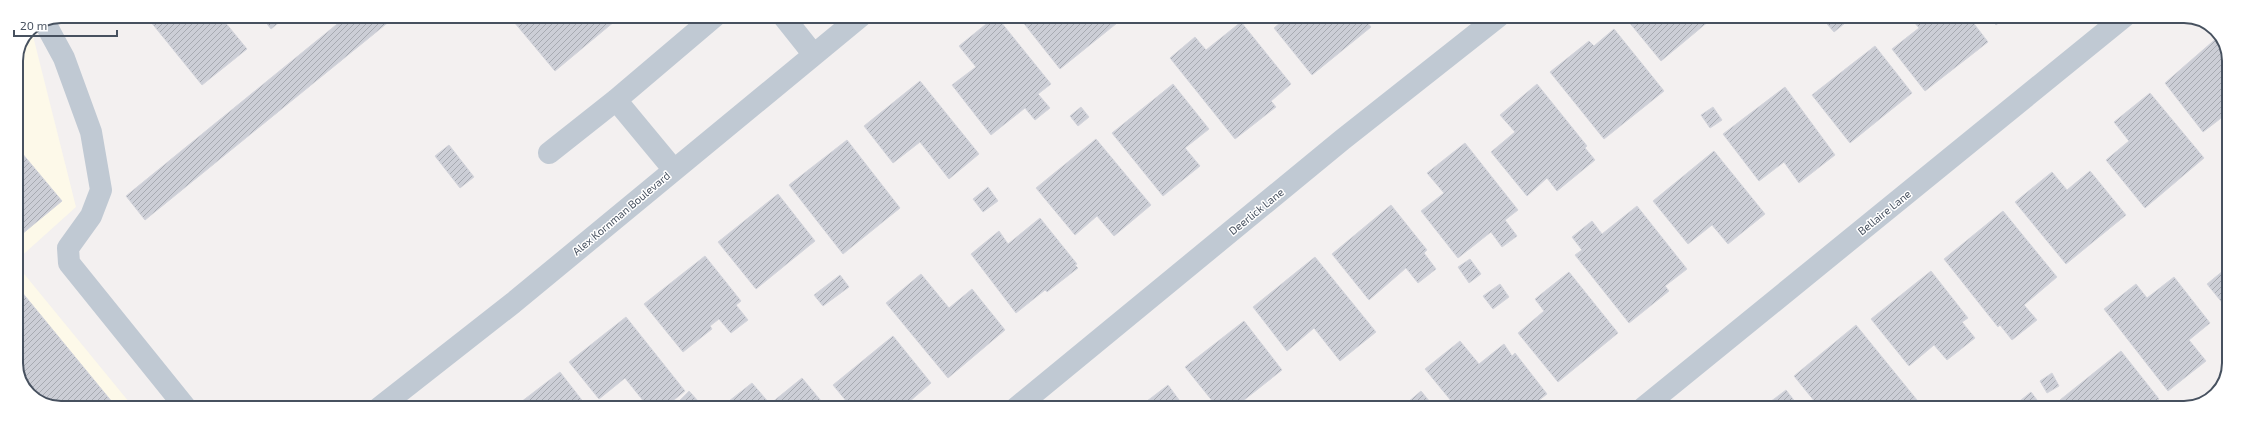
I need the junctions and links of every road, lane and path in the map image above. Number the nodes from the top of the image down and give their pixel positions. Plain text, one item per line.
1 (707, 23) edge
2 (789, 23) edge
3 (853, 23) edge
4 (1490, 23) edge
5 (2116, 23) edge
6 (47, 26) edge
7 (814, 55) junction
8 (616, 100) junction
9 (549, 152) dead end
10 (674, 170) junction
11 (180, 401) edge
12 (388, 401) edge
13 (1025, 401) edge
14 (1652, 401) edge

1 - 8 street
2 - 7 street
3 - 7 street, Alex Kornman Boulevard
4 - 13 street, Deerlick Lane
5 - 14 street, Bellaire Lane
6 - 11 street
7 - 10 street, Alex Kornman Boulevard
8 - 9 street
8 - 10 street
10 - 12 street, Alex Kornman Boulevard

